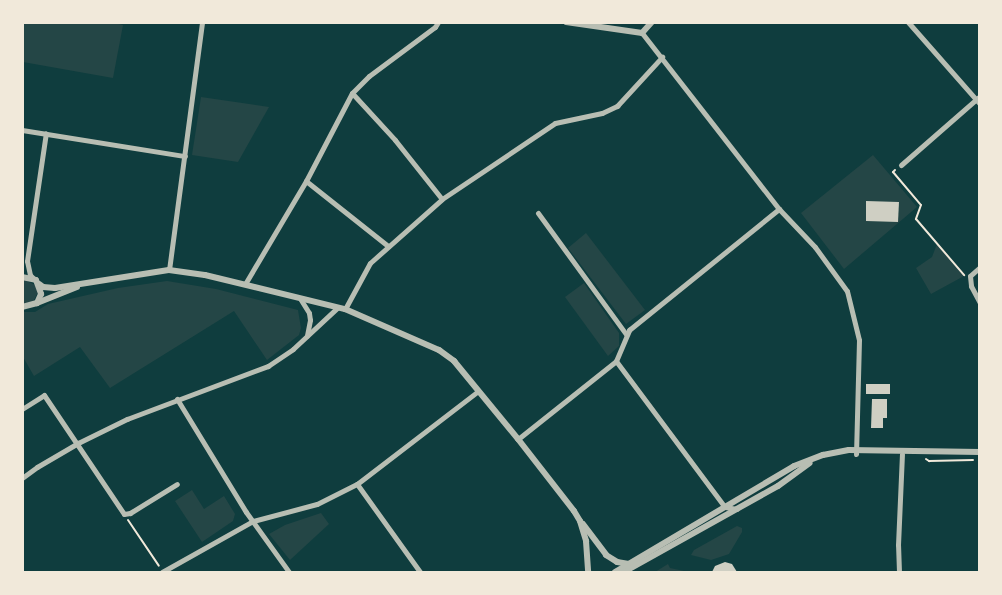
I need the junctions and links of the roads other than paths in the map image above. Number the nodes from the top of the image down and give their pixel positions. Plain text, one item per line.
1 (202, 22) edge
2 (438, 22) edge
3 (566, 22) edge
4 (652, 22) edge
5 (908, 22) edge
6 (642, 33) junction
7 (662, 56) junction
8 (352, 93) junction
9 (978, 100) edge
10 (22, 130) edge
11 (46, 133) junction
12 (185, 156) junction
13 (901, 165) road end
14 (306, 181) junction
15 (442, 199) junction
16 (779, 209) junction
17 (538, 213) dead end
18 (388, 246) junction
19 (980, 267) edge
20 (168, 270) junction
21 (22, 277) edge
22 (37, 282) junction
23 (90, 283) junction
24 (246, 284) junction
25 (301, 300) junction
26 (37, 303) junction
27 (980, 303) edge
28 (22, 307) edge
29 (337, 308) junction
30 (345, 309) junction
31 (626, 334) junction
32 (307, 336) junction
33 (616, 361) junction
34 (478, 391) junction
35 (177, 399) junction
36 (22, 409) edge
37 (518, 439) junction
38 (78, 443) junction
39 (856, 452) junction
40 (902, 454) junction
41 (980, 454) edge
42 (22, 478) edge
43 (177, 484) dead end
44 (357, 484) junction
45 (725, 507) junction
46 (737, 510) junction
47 (253, 521) junction
48 (580, 521) junction
49 (630, 564) junction
50 (163, 572) edge
51 (289, 572) edge
52 (420, 572) edge
53 (588, 572) edge
54 (615, 572) edge
55 (624, 572) edge
56 (900, 572) edge

1 - 12 street
2 - 8 street
3 - 6 street
4 - 6 street
5 - 9 street
6 - 7 street
7 - 15 street
7 - 16 street
8 - 14 street
8 - 15 street
9 - 13 street
10 - 11 street
11 - 12 street
11 - 22 street
12 - 20 street
14 - 18 street
14 - 24 street
15 - 18 street
16 - 31 street
16 - 39 street
17 - 31 street
18 - 30 street
19 - 27 street
20 - 23 street
20 - 24 street
21 - 22 street
22 - 23 street
22 - 26 street
23 - 26 street
24 - 25 street
25 - 29 street
25 - 32 street
26 - 28 street
29 - 30 street
29 - 32 street
30 - 34 street
31 - 33 street
32 - 35 street
33 - 37 street
33 - 45 street
34 - 37 street
34 - 44 street
35 - 38 street
35 - 47 street
36 - 38 street
37 - 48 street
38 - 42 street
38 - 43 street
39 - 40 street
39 - 41 street
39 - 45 street
39 - 46 street
40 - 41 street
40 - 56 street
44 - 47 street
44 - 52 street
45 - 46 street
45 - 49 street
46 - 55 street
47 - 50 street
47 - 51 street
48 - 49 street
48 - 53 street
49 - 54 street

